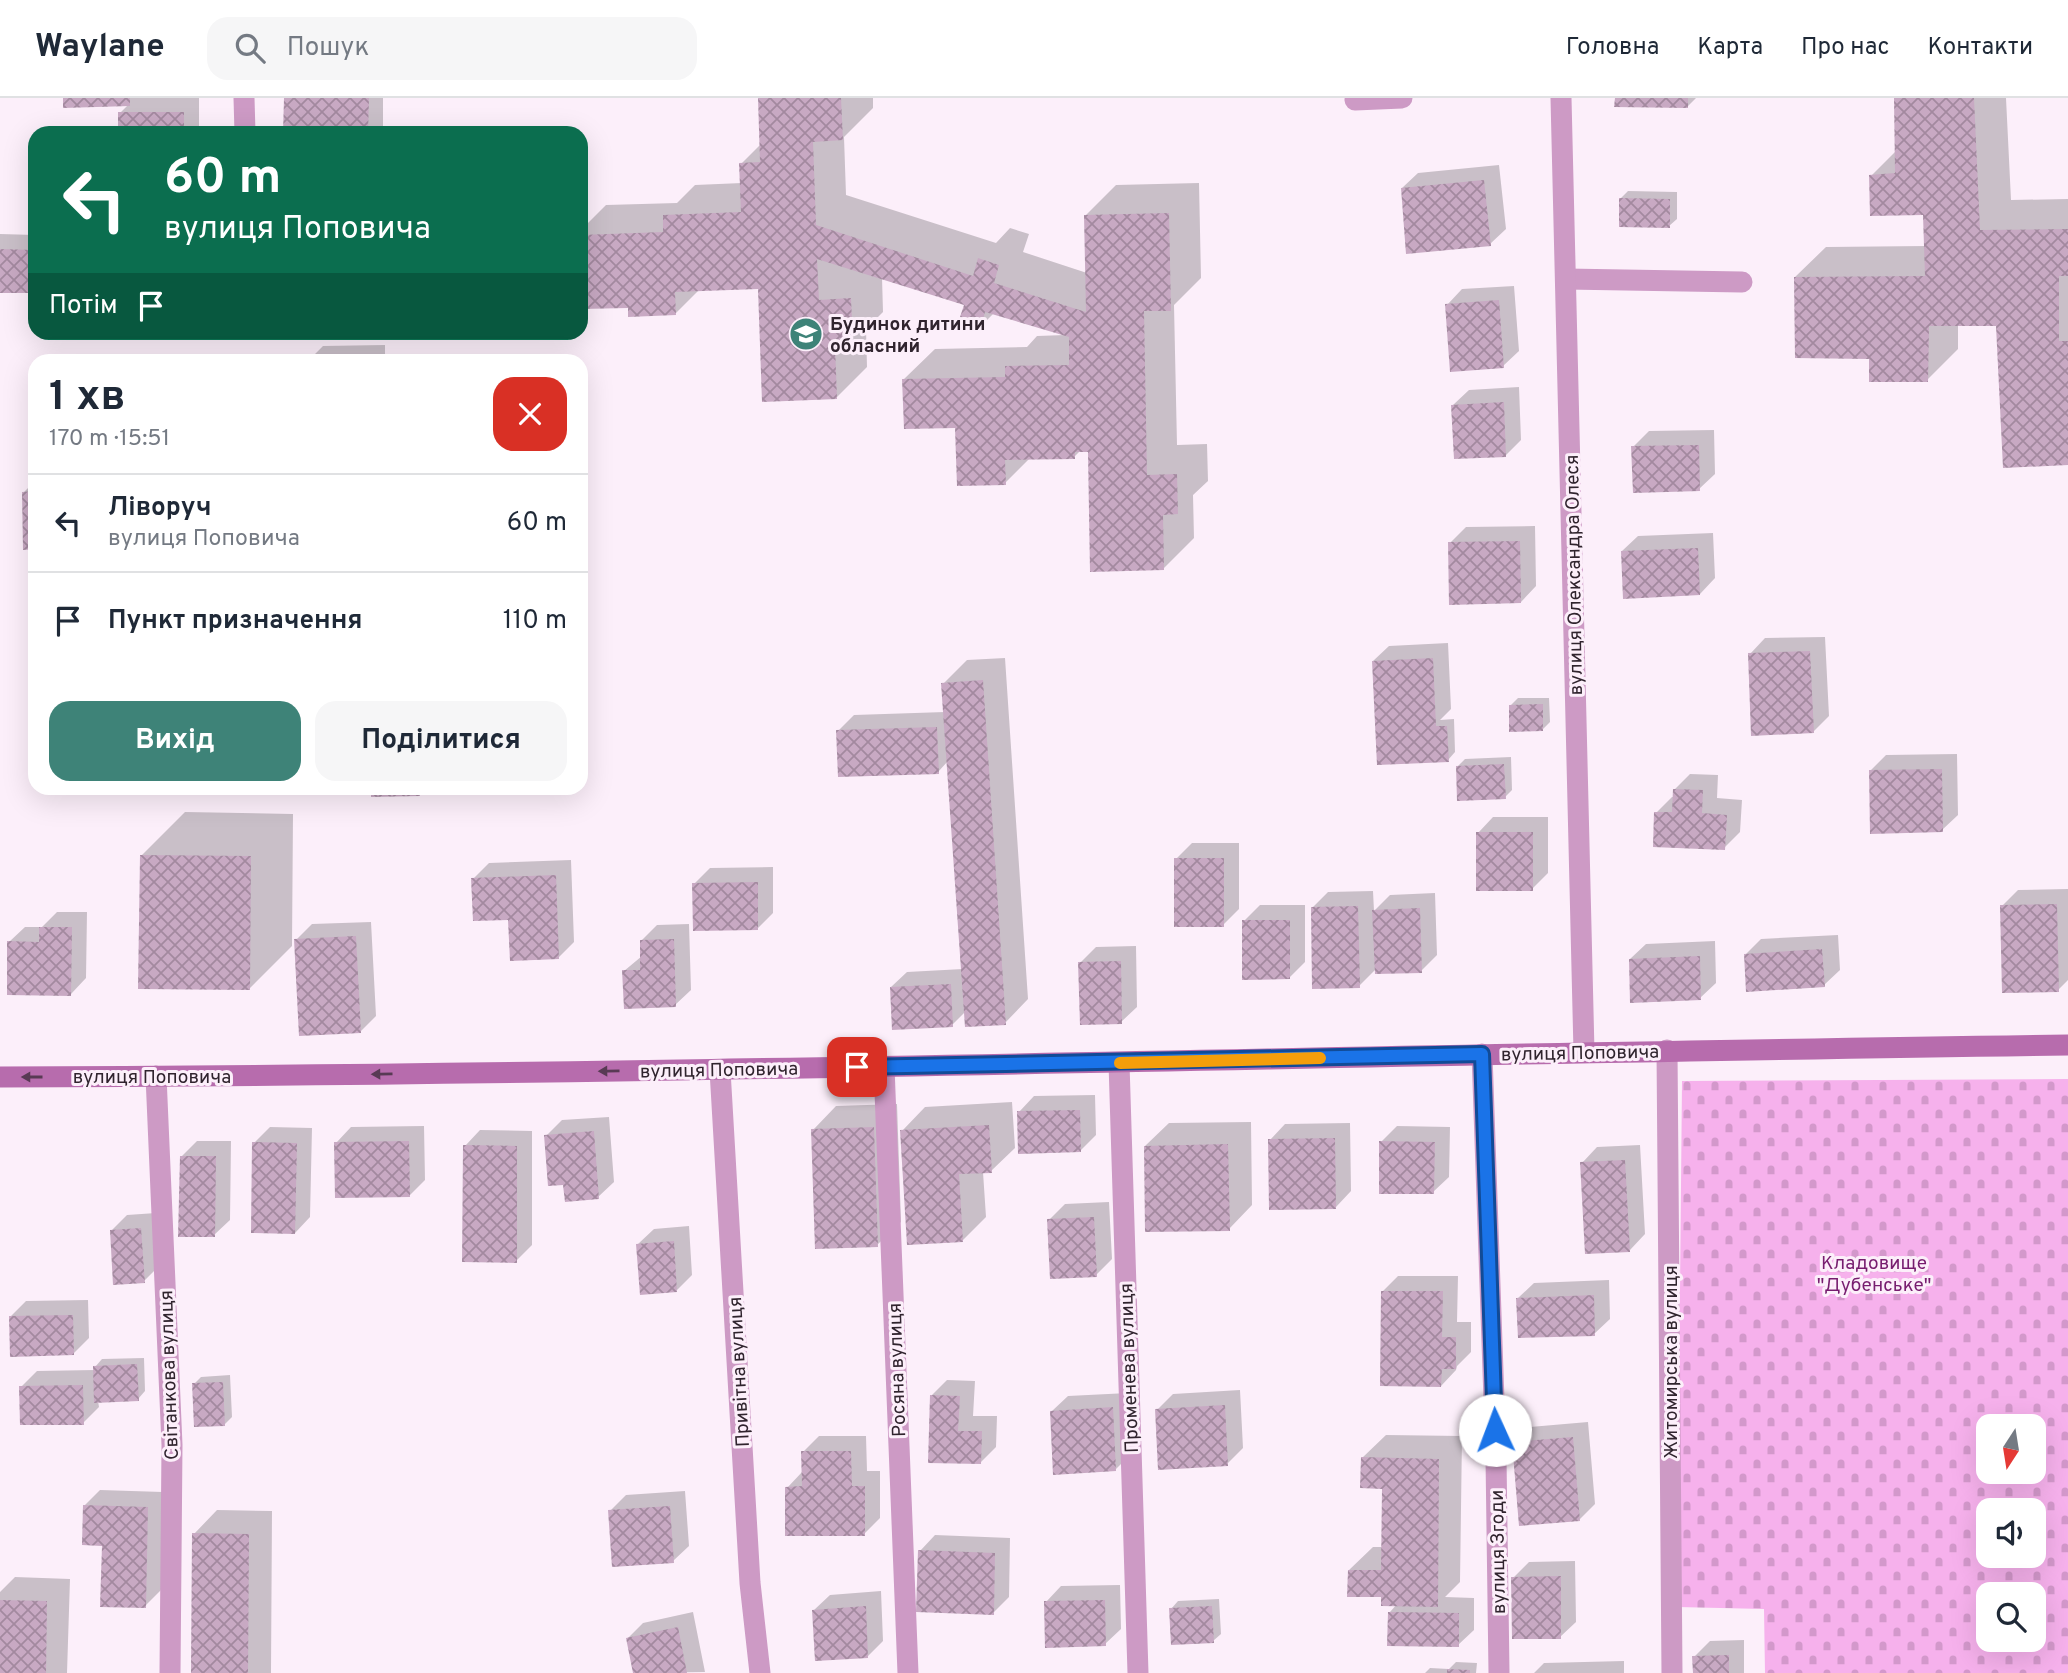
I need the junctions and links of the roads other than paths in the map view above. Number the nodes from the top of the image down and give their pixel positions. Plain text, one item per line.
1 (244, 98) edge
2 (1402, 98) edge
3 (1561, 98) edge
4 (1355, 100) dead end
5 (245, 126) edge
6 (1566, 279) junction
7 (1742, 282) dead end
8 (2068, 1045) edge
9 (1667, 1050) junction
10 (1584, 1052) junction
11 (1482, 1054) junction
12 (1119, 1063) junction
13 (884, 1067) junction
14 (720, 1070) junction
15 (156, 1076) junction
16 (0, 1077) edge
17 (170, 1673) edge
18 (760, 1673) edge
19 (908, 1673) edge
20 (1138, 1673) edge
21 (1499, 1673) edge
22 (1672, 1673) edge

1 - 5 street
2 - 4 street
3 - 6 street, вулиця Олександра Олеся
6 - 7 street
6 - 10 street, вулиця Олександра Олеся
8 - 9 street, вулиця Поповича
9 - 10 street, вулиця Поповича
9 - 22 street, Житомирська вулиця
10 - 11 street, вулиця Поповича
11 - 12 street, вулиця Поповича
11 - 21 street, вулиця Згоди
12 - 13 street, вулиця Поповича
12 - 20 street, Променева вулиця
13 - 14 street, вулиця Поповича
13 - 19 street, Росяна вулиця
14 -> 15 street, вулиця Поповича
14 - 18 street, Привітна вулиця
15 -> 16 street, вулиця Поповича
15 - 17 street, Світанкова вулиця

